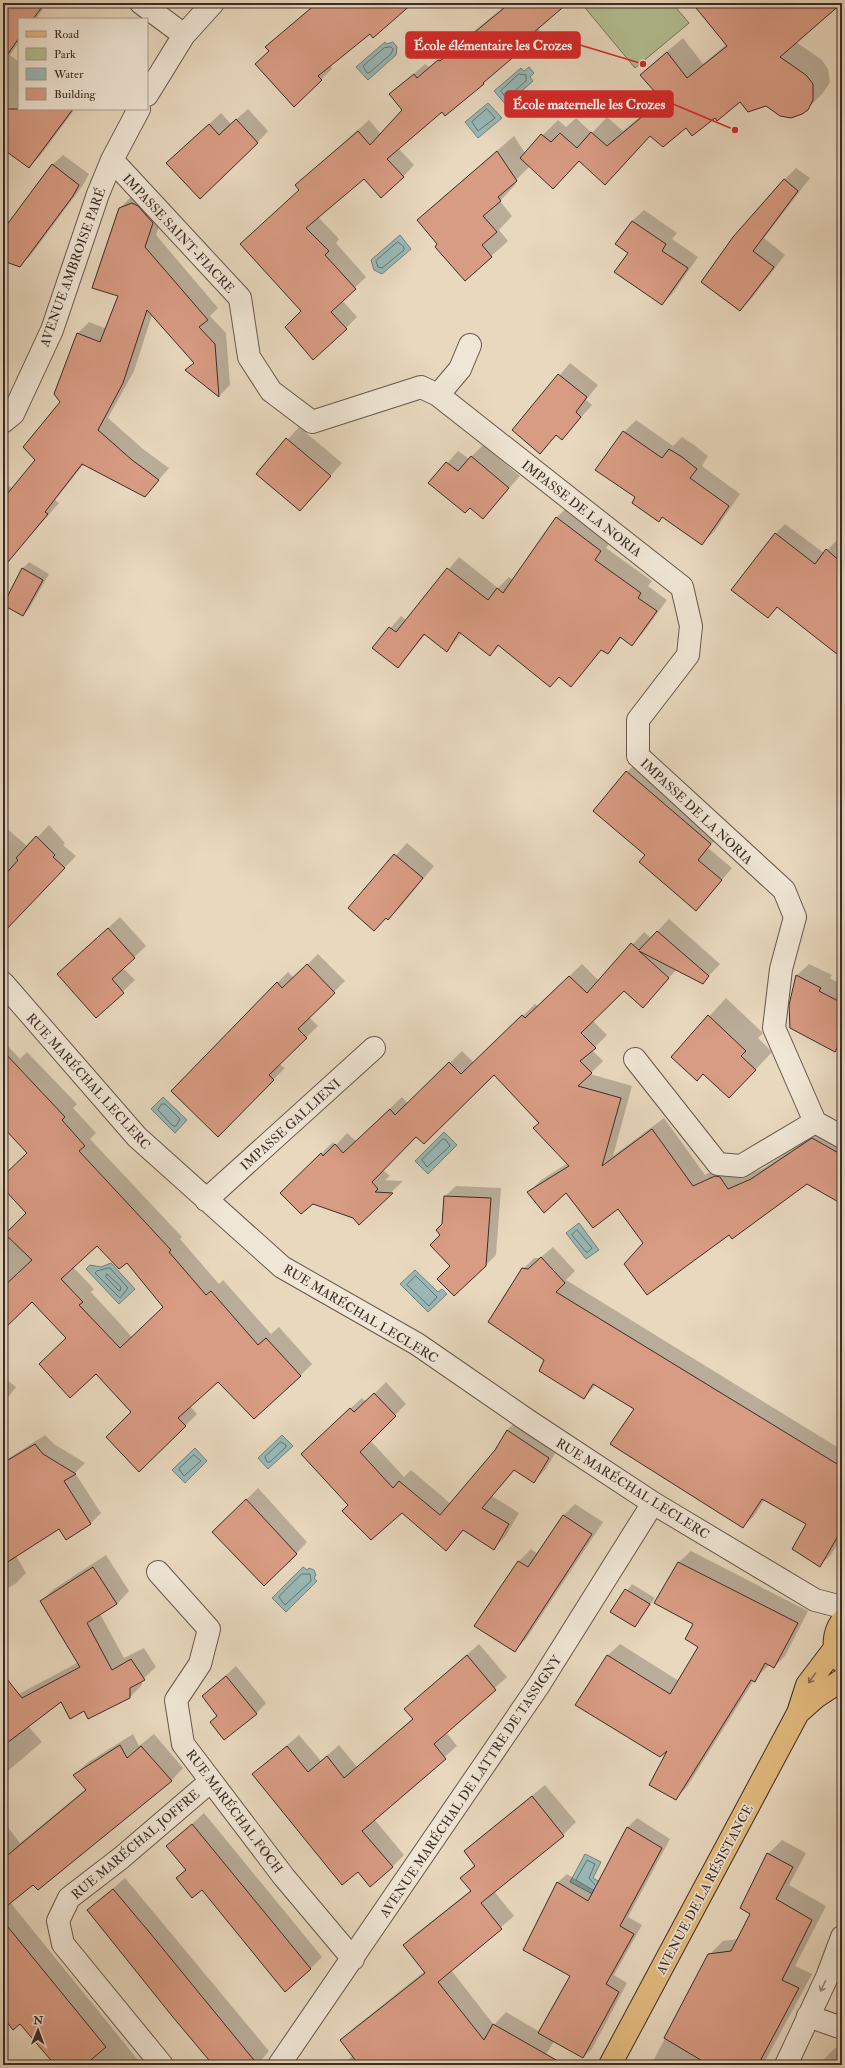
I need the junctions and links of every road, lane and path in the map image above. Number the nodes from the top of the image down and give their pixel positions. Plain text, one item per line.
1 (141, 3) edge
2 (213, 3) edge
3 (184, 35) junction
4 (148, 93) edge
5 (138, 110) edge
6 (112, 160) junction
7 (470, 345) dead end
8 (438, 395) junction
9 (3, 422) edge
10 (3, 983) edge
11 (374, 1048) dead end
12 (635, 1059) dead end
13 (815, 1122) junction
14 (842, 1137) edge
15 (206, 1200) junction
16 (653, 1503) junction
17 (158, 1572) dead end
18 (815, 1600) junction
19 (842, 1607) edge
20 (838, 1642) edge
21 (842, 1680) edge
22 (798, 1713) junction
23 (211, 1780) junction
24 (842, 1937) edge
25 (353, 1960) junction
26 (808, 2016) junction
27 (842, 2028) edge
28 (162, 2065) edge
29 (279, 2065) edge
30 (610, 2065) edge
31 (786, 2065) edge

1 - 3 street
2 - 3 street
3 - 4 street
5 - 6 street, AVENUE AMBROISE PARÉ
6 - 8 street, IMPASSE SAINT-FIACRE
6 - 9 street, AVENUE AMBROISE PARÉ
7 - 8 street
8 - 13 street, IMPASSE DE LA NORIA
10 - 15 street, RUE MARÉCHAL LECLERC
11 - 15 street, IMPASSE GALLIENI
12 - 13 street
13 - 14 street
15 - 16 street, RUE MARÉCHAL LECLERC
16 - 18 street, RUE MARÉCHAL LECLERC
16 - 25 street, AVENUE MARÉCHAL DE LATTRE DE TASSIGNY
17 - 23 street, RUE MARÉCHAL FOCH
18 - 19 street, RUE MARÉCHAL LECLERC
18 - 20 street, RUE MARÉCHAL LECLERC
20 -> 22 main road, AVENUE DE LA RÉSISTANCE
21 - 22 main road, AVENUE DE LA RÉSISTANCE
22 - 30 main road, AVENUE DE LA RÉSISTANCE
23 - 25 street, RUE MARÉCHAL FOCH
23 - 28 street, RUE MARÉCHAL JOFFRE
24 -> 26 street
25 - 29 street, AVENUE MARÉCHAL DE LATTRE DE TASSIGNY
26 - 27 street
26 - 31 street

